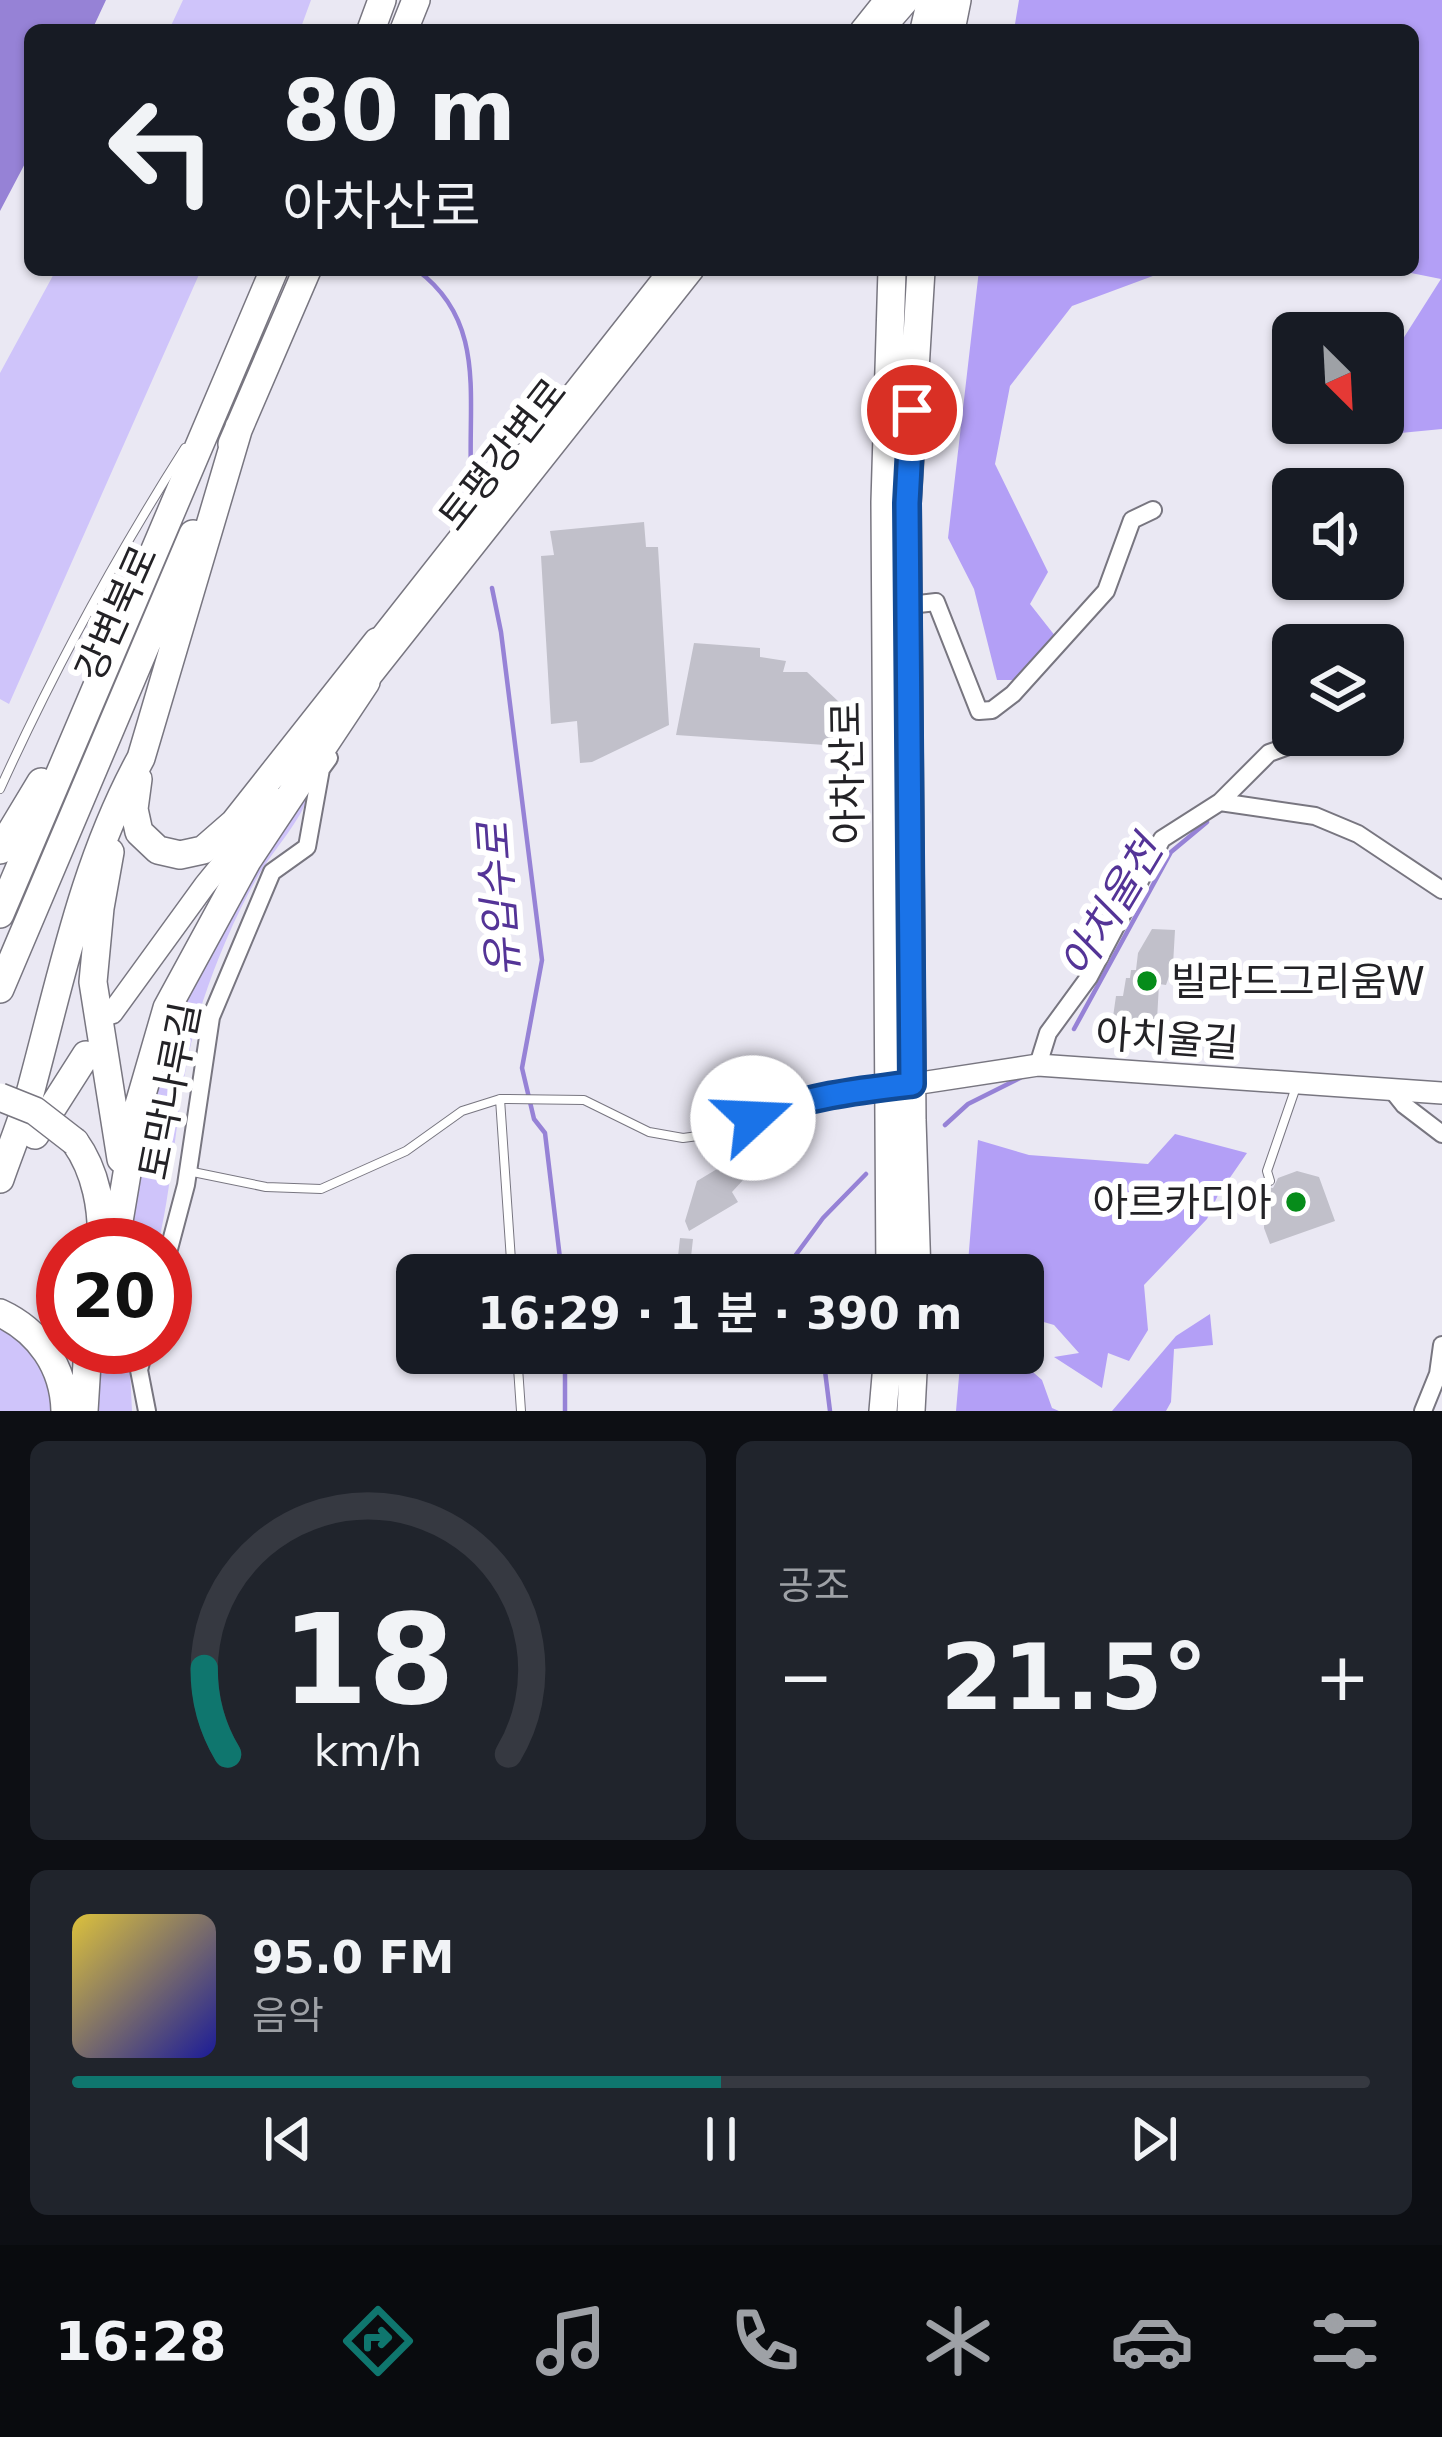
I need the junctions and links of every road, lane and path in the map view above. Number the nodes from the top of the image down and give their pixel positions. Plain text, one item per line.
1 (885, 0) edge
2 (909, 0) edge
3 (866, 24) edge
4 (889, 24) edge
5 (271, 276) edge
6 (304, 276) edge
7 (665, 276) edge
8 (688, 276) edge
9 (892, 276) edge
10 (921, 276) edge
11 (224, 386) junction
12 (239, 428) junction
13 (1154, 510) dead end
14 (910, 605) junction
15 (377, 642) junction
16 (366, 682) junction
17 (98, 686) junction
18 (1272, 752) edge
19 (141, 758) junction
20 (0, 789) edge
21 (120, 796) junction
22 (1220, 802) junction
23 (0, 850) edge
24 (1442, 890) edge
25 (0, 914) edge
26 (0, 988) edge
27 (112, 1013) dead end
28 (86, 1055) dead end
29 (1038, 1065) junction
30 (1298, 1083) junction
31 (900, 1086) junction
32 (1392, 1090) junction
33 (1442, 1093) edge
34 (0, 1097) edge
35 (502, 1099) junction
36 (1442, 1134) edge
37 (188, 1171) junction
38 (0, 1179) edge
39 (124, 1180) junction
40 (1270, 1180) dead end
41 (0, 1189) edge
42 (102, 1218) edge
43 (119, 1218) edge
44 (176, 1218) edge
45 (511, 1254) edge
46 (891, 1254) edge
47 (915, 1254) edge
48 (0, 1313) edge
49 (1442, 1345) edge
50 (86, 1374) edge
51 (140, 1374) edge
52 (518, 1374) edge
53 (886, 1374) edge
54 (913, 1374) edge
55 (65, 1411) edge
56 (84, 1411) edge
57 (147, 1411) edge
58 (521, 1411) edge
59 (883, 1411) edge
60 (910, 1411) edge
61 (1423, 1411) edge

1 - 3 street
2 - 4 street
5 - 11 main road, 강변북로
6 - 12 main road, 강변북로
7 - 15 street, 토평강변로
8 - 16 street, 토평강변로
9 - 31 main road, 아차산로
10 - 14 main road, 아차산로
11 - 17 main road, 강변북로
11 - 20 lane
12 - 19 main road
12 - 26 main road, 강변북로
13 - 14 street
14 - 31 main road, 아차산로
15 - 16 street
15 - 19 main road
16 - 27 street, 토평강변로
16 - 37 street, 토막나루길
16 - 39 main road
17 - 23 main road
17 - 25 main road, 강변북로
18 - 22 street
19 - 21 main road
21 - 38 main road
21 - 39 main road
22 - 24 street
22 - 29 street
28 - 41 main road
29 - 30 street, 아치울길
29 - 31 street, 아치울길
30 - 32 street, 아치울길
30 - 40 lane
31 - 35 lane
31 - 46 main road, 아차산로
31 - 47 main road, 아차산로
32 - 33 street, 아치울길
32 - 36 street
34 - 42 main road, bridge
35 - 37 lane
35 - 45 lane
37 - 44 street, 토막나루길
39 - 43 main road
48 - 55 main road
49 - 61 street
50 - 56 main road
51 - 57 street
52 - 58 lane
53 - 59 main road
54 - 60 main road

